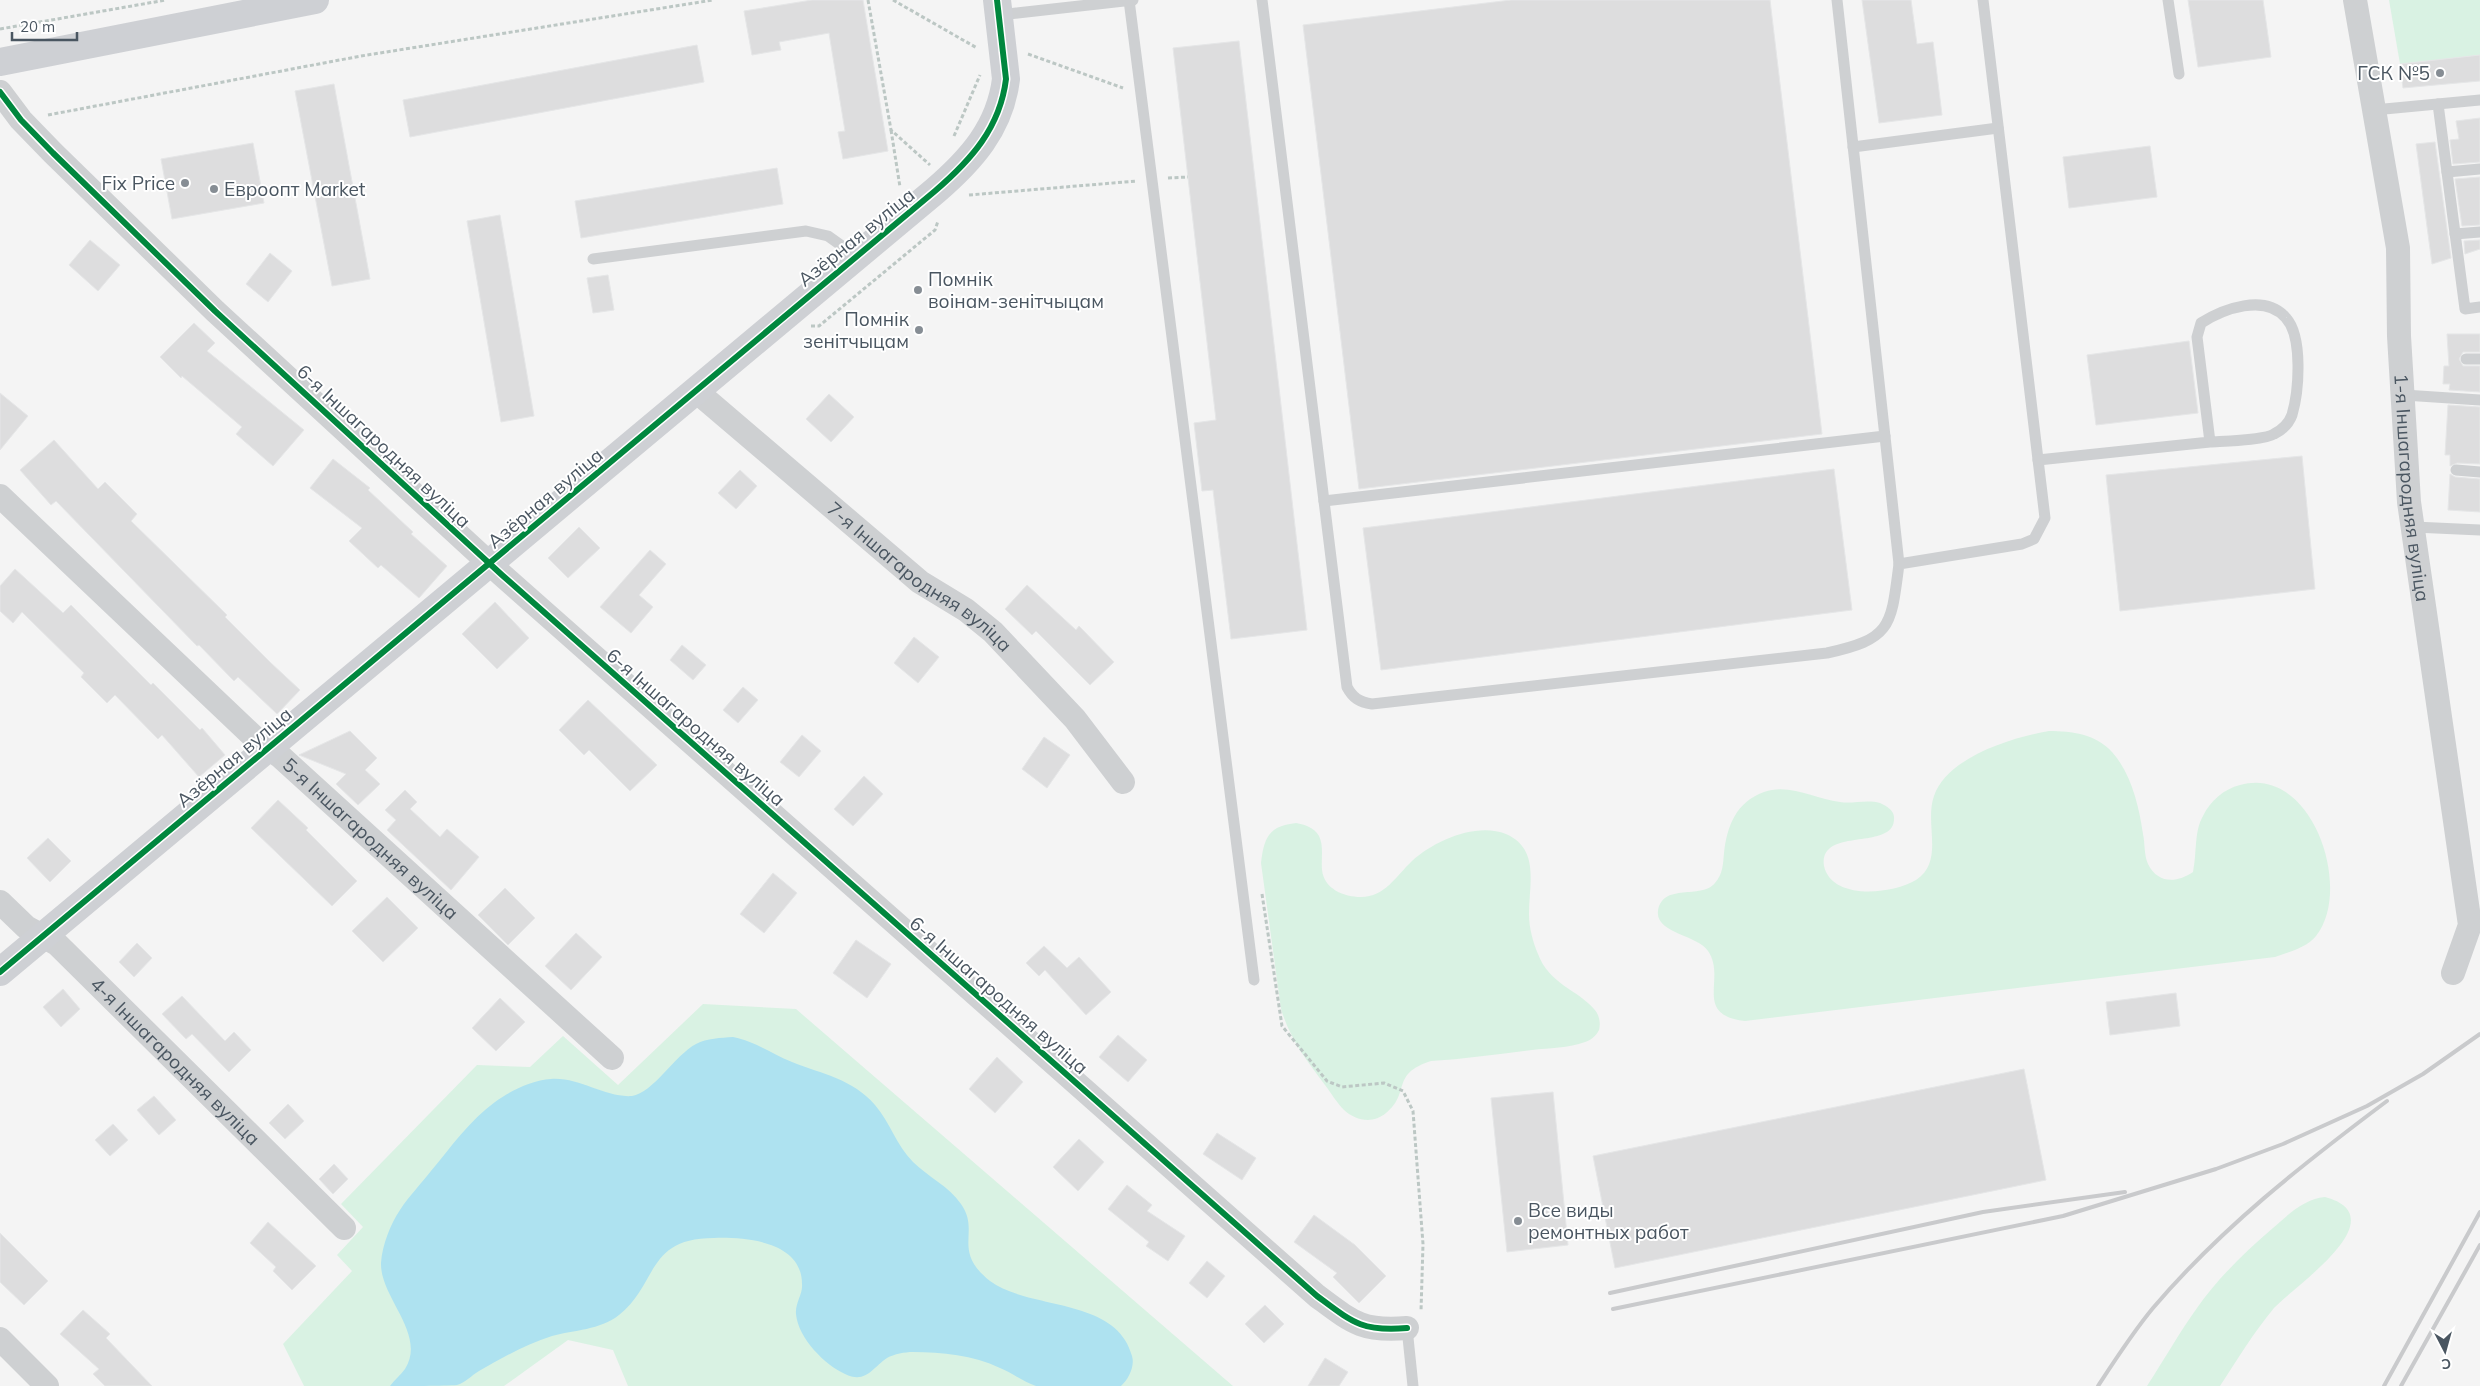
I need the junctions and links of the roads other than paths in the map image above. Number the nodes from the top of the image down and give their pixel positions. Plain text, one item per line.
1 (315, 0) edge
2 (1131, 0) edge
3 (1262, 0) edge
4 (1837, 0) edge
5 (1983, 0) edge
6 (2168, 0) edge
7 (2355, 0) edge
8 (998, 7) edge
9 (0, 62) edge
10 (2179, 74) dead end
11 (0, 92) edge
12 (2480, 100) edge
13 (2438, 104) junction
14 (2374, 110) junction
15 (1998, 128) junction
16 (1853, 147) junction
17 (2480, 169) edge
18 (2447, 172) junction
19 (2480, 232) edge
20 (2455, 234) junction
21 (856, 256) junction
22 (594, 259) dead end
23 (2480, 307) edge
24 (2466, 359) dead end
25 (2480, 359) edge
26 (696, 391) junction
27 (2404, 395) junction
28 (2480, 400) edge
29 (1885, 436) junction
30 (2210, 442) junction
31 (2038, 460) junction
32 (2456, 470) dead end
33 (2480, 472) edge
34 (0, 496) edge
35 (1324, 501) junction
36 (2414, 528) junction
37 (2480, 530) edge
38 (490, 564) junction
39 (1899, 564) junction
40 (268, 748) junction
41 (1123, 782) dead end
42 (0, 902) edge
43 (42, 936) junction
44 (0, 972) edge
45 (2453, 972) dead end
46 (1254, 980) dead end
47 (612, 1058) dead end
48 (344, 1228) dead end
49 (1407, 1328) joint
50 (0, 1339) edge
51 (47, 1386) edge
52 (1413, 1386) edge

1 - 9 street
2 - 8 lane
2 - 46 lane
3 - 35 lane
4 - 16 lane
5 - 15 lane
6 - 10 lane
7 - 14 street, 1-я Іншагародняя вуліца
8 - 21 street, Азёрная вуліца
11 - 38 street, 6-я Іншагародняя вуліца
12 - 13 lane
13 - 14 lane
13 - 18 lane
14 - 27 street, 1-я Іншагародняя вуліца
15 - 16 lane
15 - 31 lane
16 - 29 lane
17 - 18 lane
18 - 20 lane
19 - 20 lane
20 - 23 lane
21 - 22 lane
21 - 26 street, Азёрная вуліца
24 - 25 lane
26 - 38 street, Азёрная вуліца
26 - 41 street, 7-я Іншагародняя вуліца
27 - 28 lane
27 - 36 street, 1-я Іншагародняя вуліца
29 - 35 lane
29 - 39 lane
30 - 30 lane
30 - 31 lane
31 - 39 lane
32 - 33 lane
34 - 40 street, 5-я Іншагародняя вуліца
35 - 39 lane
36 - 37 lane
36 - 45 street, 1-я Іншагародняя вуліца
38 - 40 street, Азёрная вуліца
38 - 49 street, 6-я Іншагародняя вуліца
40 - 43 street, Азёрная вуліца
40 - 47 street, 5-я Іншагародняя вуліца
42 - 43 street, 4-я Іншагародняя вуліца
43 - 44 street, Азёрная вуліца
43 - 48 street, 4-я Іншагародняя вуліца
49 - 52 lane
50 - 51 street

